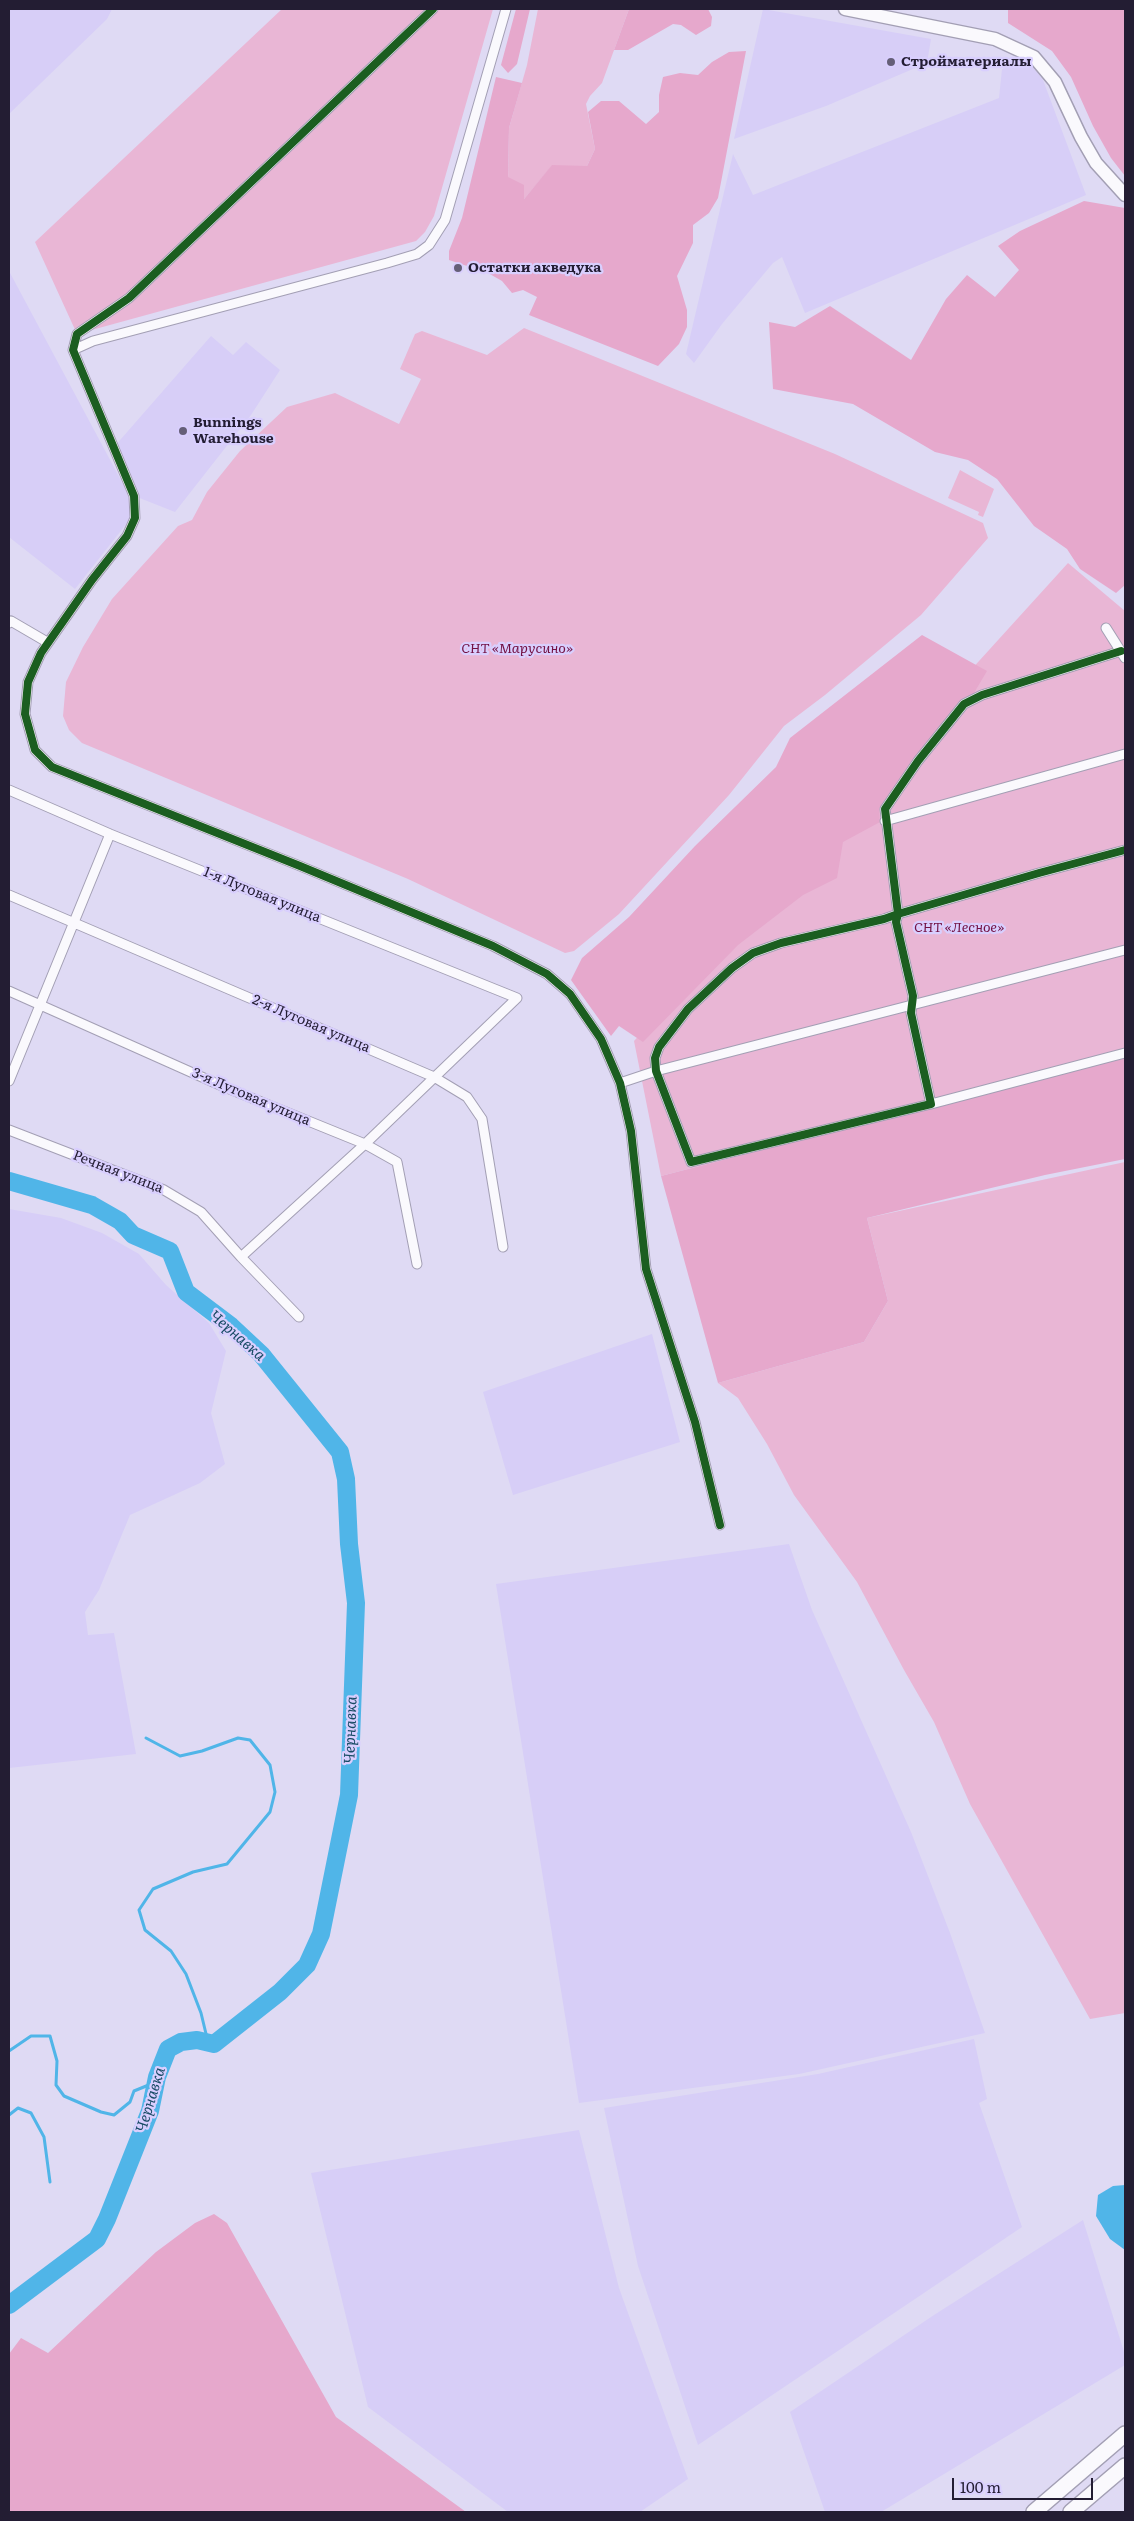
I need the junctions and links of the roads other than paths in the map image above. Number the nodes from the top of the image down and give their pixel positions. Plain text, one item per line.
1 (433, 9) edge
2 (506, 9) edge
3 (845, 9) edge
4 (1125, 195) edge
5 (73, 350) junction
6 (9, 623) edge
7 (1106, 628) dead end
8 (47, 642) junction
9 (1123, 654) edge
10 (1125, 754) edge
11 (9, 790) edge
12 (885, 820) junction
13 (110, 834) junction
14 (1125, 850) edge
15 (9, 895) edge
16 (898, 914) junction
17 (75, 923) junction
18 (1125, 950) edge
19 (9, 991) edge
20 (40, 1005) junction
21 (913, 1005) junction
22 (1125, 1053) edge
23 (656, 1071) junction
24 (434, 1077) junction
25 (9, 1080) edge
26 (620, 1083) junction
27 (931, 1104) junction
28 (9, 1130) edge
29 (365, 1144) junction
30 (503, 1247) dead end
31 (241, 1257) junction
32 (416, 1264) dead end
33 (300, 1317) dead end
34 (720, 1525) dead end
35 (1125, 2434) edge
36 (1125, 2466) edge
37 (1034, 2512) edge
38 (1071, 2512) edge

1 - 5 street
2 - 5 street
3 - 4 main road
5 - 8 street
6 - 8 street
7 - 9 street
8 - 26 street
9 - 12 street
10 - 12 street
11 - 13 street, 1-я Луговая улица
12 - 16 street
13 - 17 street
13 - 24 street, 1-я Луговая улица
14 - 16 street
15 - 17 street, 2-я Луговая улица
16 - 21 street
16 - 23 street
17 - 20 street
17 - 24 street, 2-я Луговая улица
18 - 21 street
19 - 20 street, 3-я Луговая улица
20 - 25 street
20 - 29 street, 3-я Луговая улица
21 - 23 street
21 - 27 street
22 - 27 street
23 - 26 street
23 - 27 street
24 - 29 street
24 - 30 street, 2-я Луговая улица
26 - 34 street
28 - 31 street, Речная улица
29 - 31 street
29 - 32 street, 3-я Луговая улица
31 - 33 street, Речная улица
35 - 37 highway
36 - 38 highway

